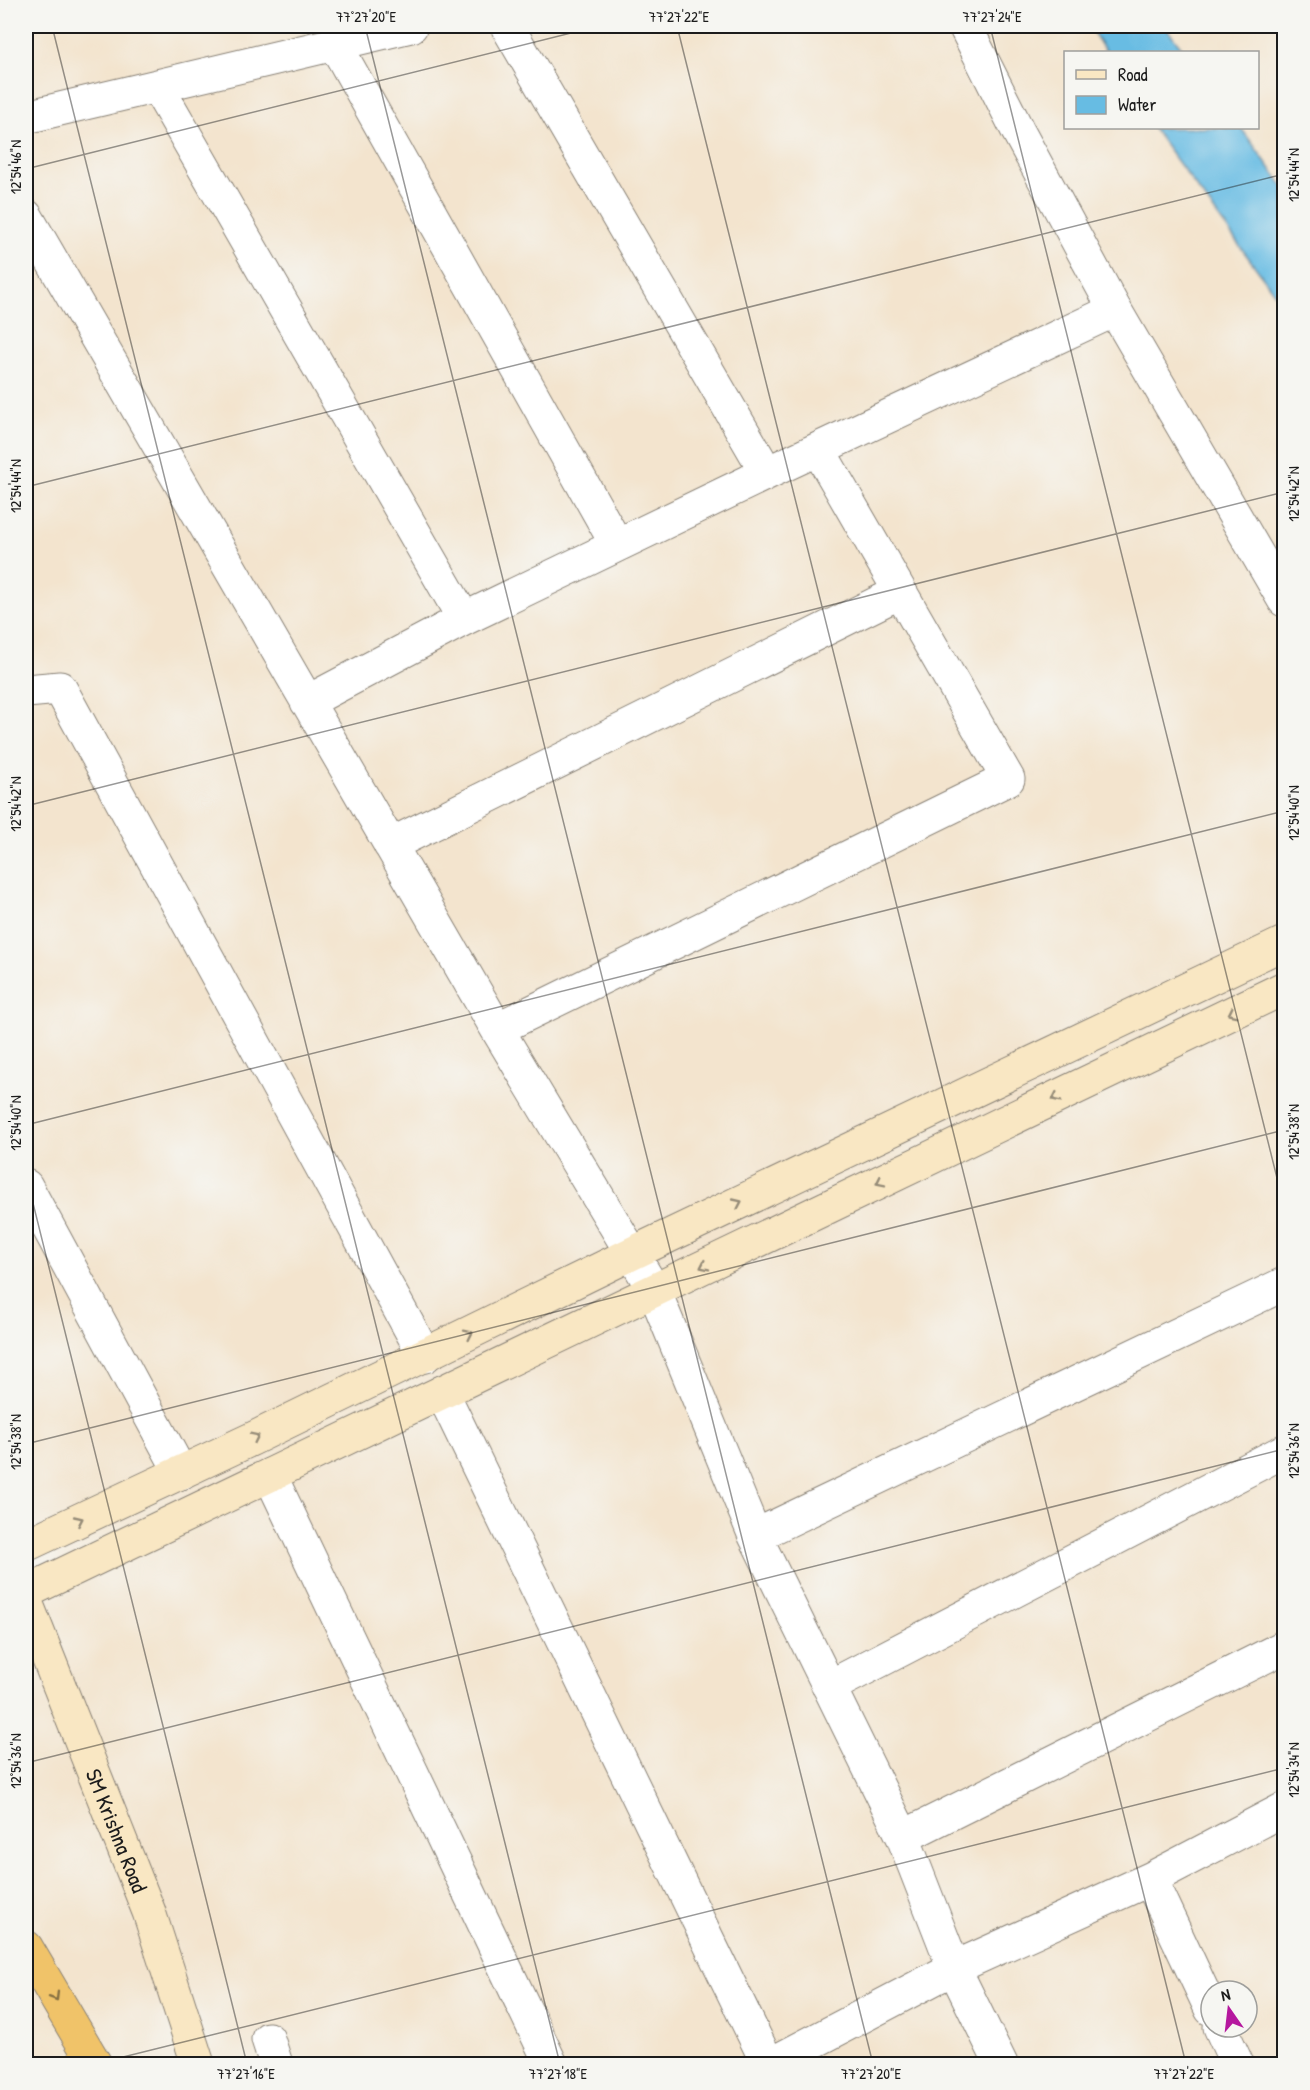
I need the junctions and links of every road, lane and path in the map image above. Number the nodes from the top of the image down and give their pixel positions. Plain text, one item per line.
1 (411, 26) edge
2 (507, 26) edge
3 (964, 26) edge
4 (335, 44) junction
5 (156, 86) junction
6 (26, 117) edge
7 (26, 216) edge
8 (1115, 310) junction
9 (818, 449) junction
10 (767, 473) junction
11 (617, 545) junction
12 (900, 592) junction
13 (1284, 600) edge
14 (464, 619) junction
15 (26, 691) edge
16 (307, 702) junction
17 (390, 845) junction
18 (1284, 943) edge
19 (1284, 988) edge
20 (497, 1029) junction
21 (26, 1186) edge
22 (633, 1253) junction
23 (1284, 1284) edge
24 (654, 1290) junction
25 (424, 1356) junction
26 (442, 1392) junction
27 (1284, 1451) edge
28 (181, 1473) junction
29 (270, 1475) junction
30 (755, 1536) junction
31 (26, 1545) edge
32 (26, 1592) edge
33 (26, 1602) edge
34 (1284, 1647) edge
35 (829, 1687) junction
36 (1284, 1809) edge
37 (903, 1837) junction
38 (1150, 1879) junction
39 (26, 1947) edge
40 (954, 1968) junction
41 (1199, 1983) edge
42 (1226, 2039) edge
43 (95, 2064) edge
44 (198, 2064) edge
45 (551, 2064) edge
46 (769, 2064) edge
47 (1001, 2064) edge
48 (1237, 2064) edge

1 - 4 street
2 - 10 street
3 - 8 street
4 - 5 street
4 - 11 street
5 - 6 street
5 - 14 street
7 - 16 street
8 - 9 street
8 - 13 street
9 - 10 street
9 - 12 street
10 - 11 street
11 - 14 street
12 - 17 street
12 - 20 street
14 - 16 street
15 - 25 street
16 - 17 street
17 - 20 street
22 -> 18 street
19 -> 24 street
20 - 22 street
21 - 28 street
22 - 24 street
25 -> 22 street
23 - 30 street
24 - 26 street
24 - 30 street
28 -> 25 street
26 - 29 street
26 - 46 street
27 - 35 street
31 -> 28 street
29 - 32 street
29 - 45 street
30 - 35 street
33 - 44 street, SM Krishna Road
34 - 37 street
35 - 37 street
36 - 38 street
37 - 40 street
38 - 40 street
38 - 41 street
39 -> 43 highway
40 - 46 street
40 - 47 street
42 - 48 street

